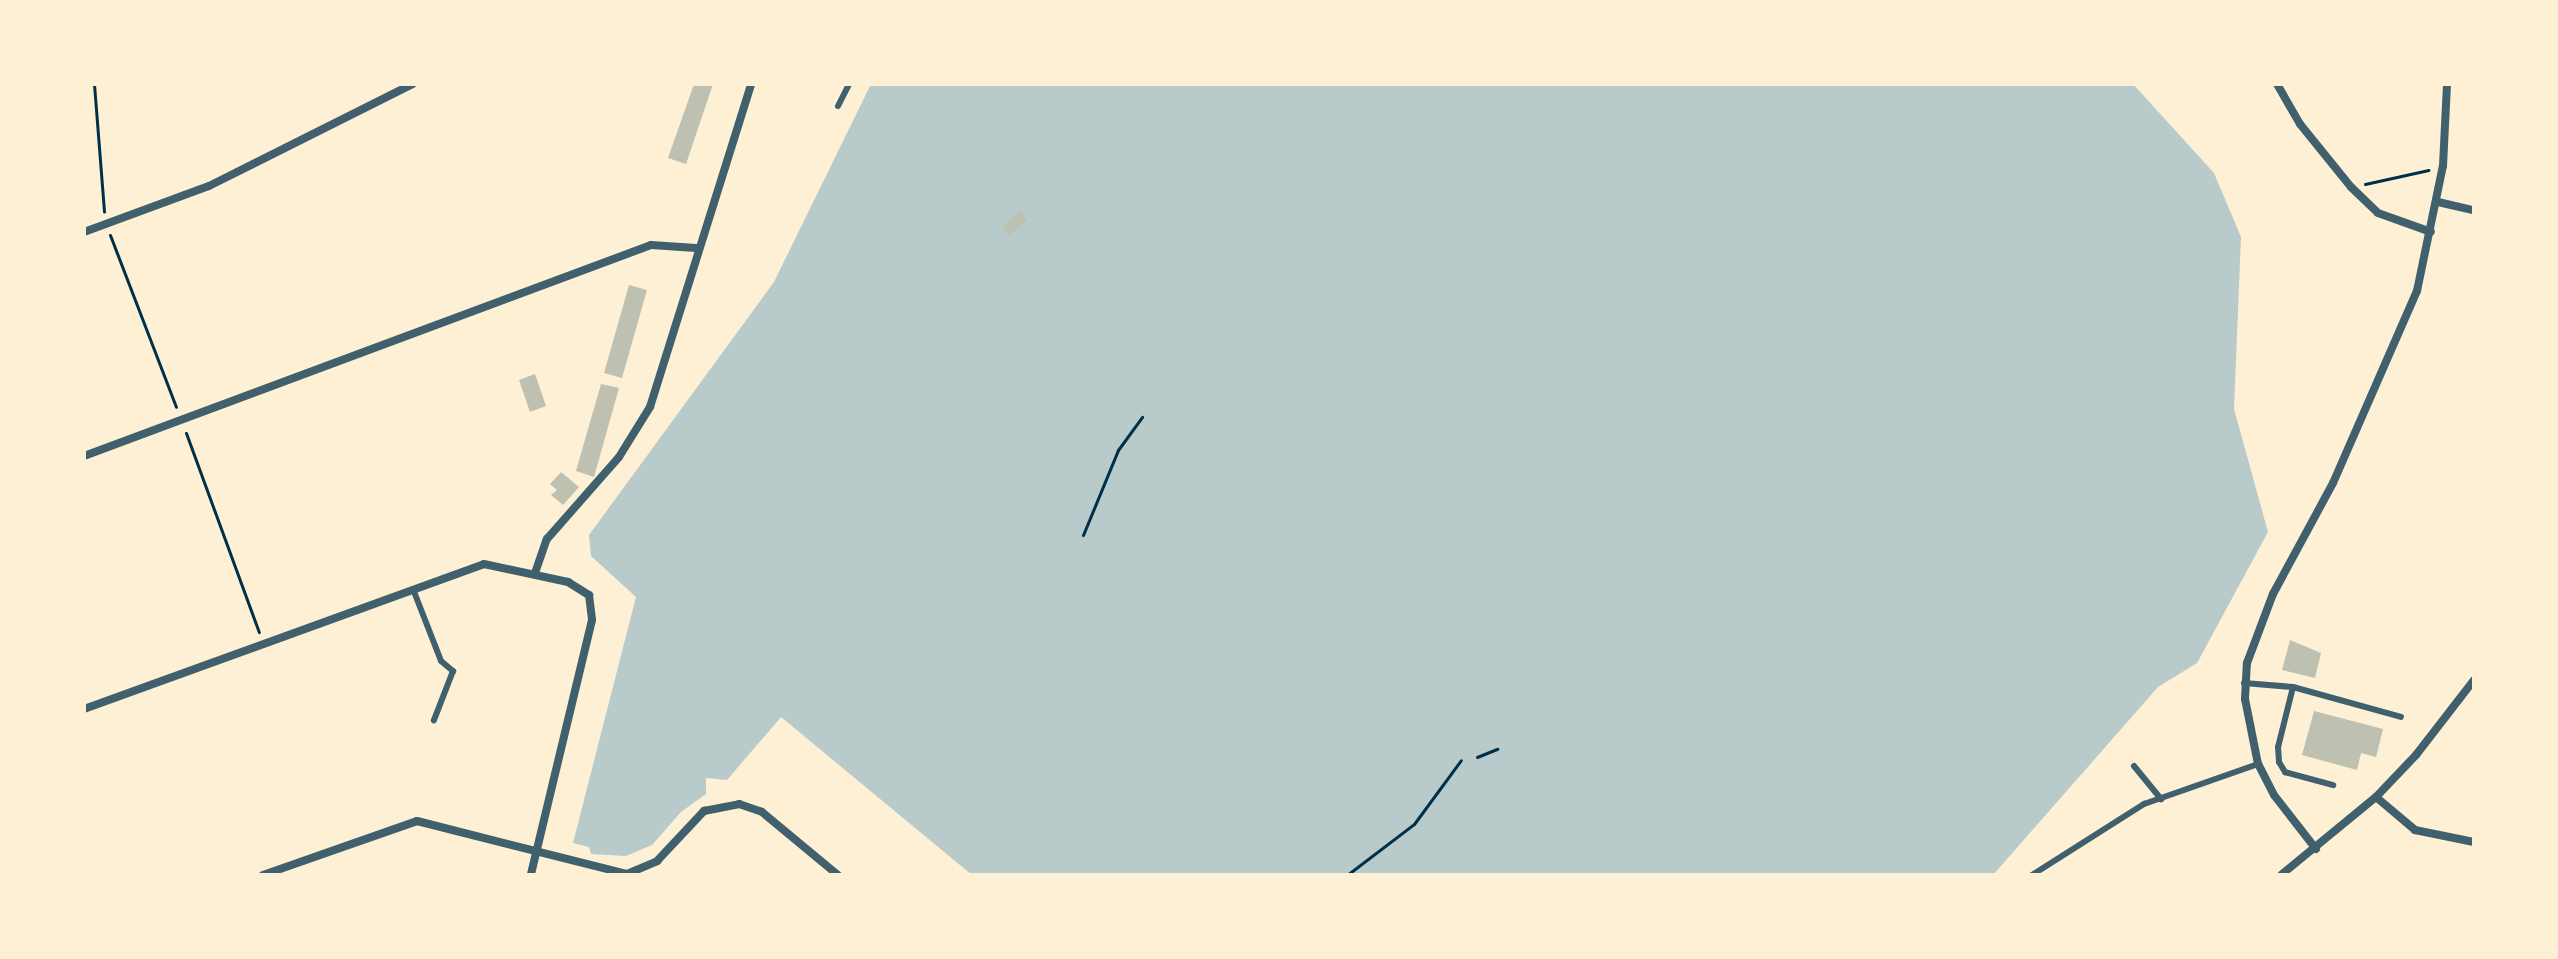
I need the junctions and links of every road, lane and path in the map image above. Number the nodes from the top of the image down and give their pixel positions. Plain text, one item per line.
1 (94, 84) edge
2 (413, 84) edge
3 (751, 84) edge
4 (849, 84) edge
5 (2277, 84) edge
6 (2447, 84) edge
7 (838, 106) dead end
8 (2443, 166) junction
9 (2351, 187) junction
10 (2438, 202) junction
11 (2474, 210) edge
12 (106, 224) junction
13 (84, 232) edge
14 (2431, 232) junction
15 (696, 248) junction
16 (1142, 417) dead end
17 (181, 421) junction
18 (84, 456) edge
19 (1083, 535) dead end
20 (535, 573) junction
21 (413, 589) junction
22 (263, 644) junction
23 (2474, 680) edge
24 (2244, 683) junction
25 (2293, 687) junction
26 (84, 709) edge
27 (2401, 717) dead end
28 (434, 720) dead end
29 (1497, 749) dead end
30 (1477, 757) dead end
31 (1461, 760) dead end
32 (2258, 764) junction
33 (2134, 766) dead end
34 (2333, 785) dead end
35 (2376, 797) junction
36 (2161, 799) junction
37 (2474, 842) edge
38 (2316, 849) junction
39 (538, 855) junction
40 (283, 872) edge
41 (263, 875) edge
42 (531, 875) edge
43 (628, 875) edge
44 (838, 875) edge
45 (1347, 875) edge
46 (2032, 875) edge
47 (2281, 875) edge

1 - 12 path
2 - 12 street
3 - 15 street
4 - 7 lane
5 - 9 street
6 - 8 street
8 - 9 path
8 - 10 street
9 - 14 street
10 - 11 street
10 - 14 street
12 - 13 street
12 - 17 path
14 - 24 street
15 - 17 street
15 - 20 street
16 - 19 path
17 - 18 street
17 - 22 path
20 - 21 street
20 - 39 street
21 - 22 street
21 - 28 lane
22 - 26 street
23 - 35 street
24 - 25 lane
24 - 32 street
25 - 27 lane
25 - 34 lane
29 - 30 path
31 - 45 path
32 - 36 lane
32 - 38 street
33 - 36 lane
35 - 37 street
35 - 38 street
36 - 46 lane
38 - 47 street
39 - 40 street
39 - 42 street
39 - 43 street
40 - 41 street
43 - 44 street

